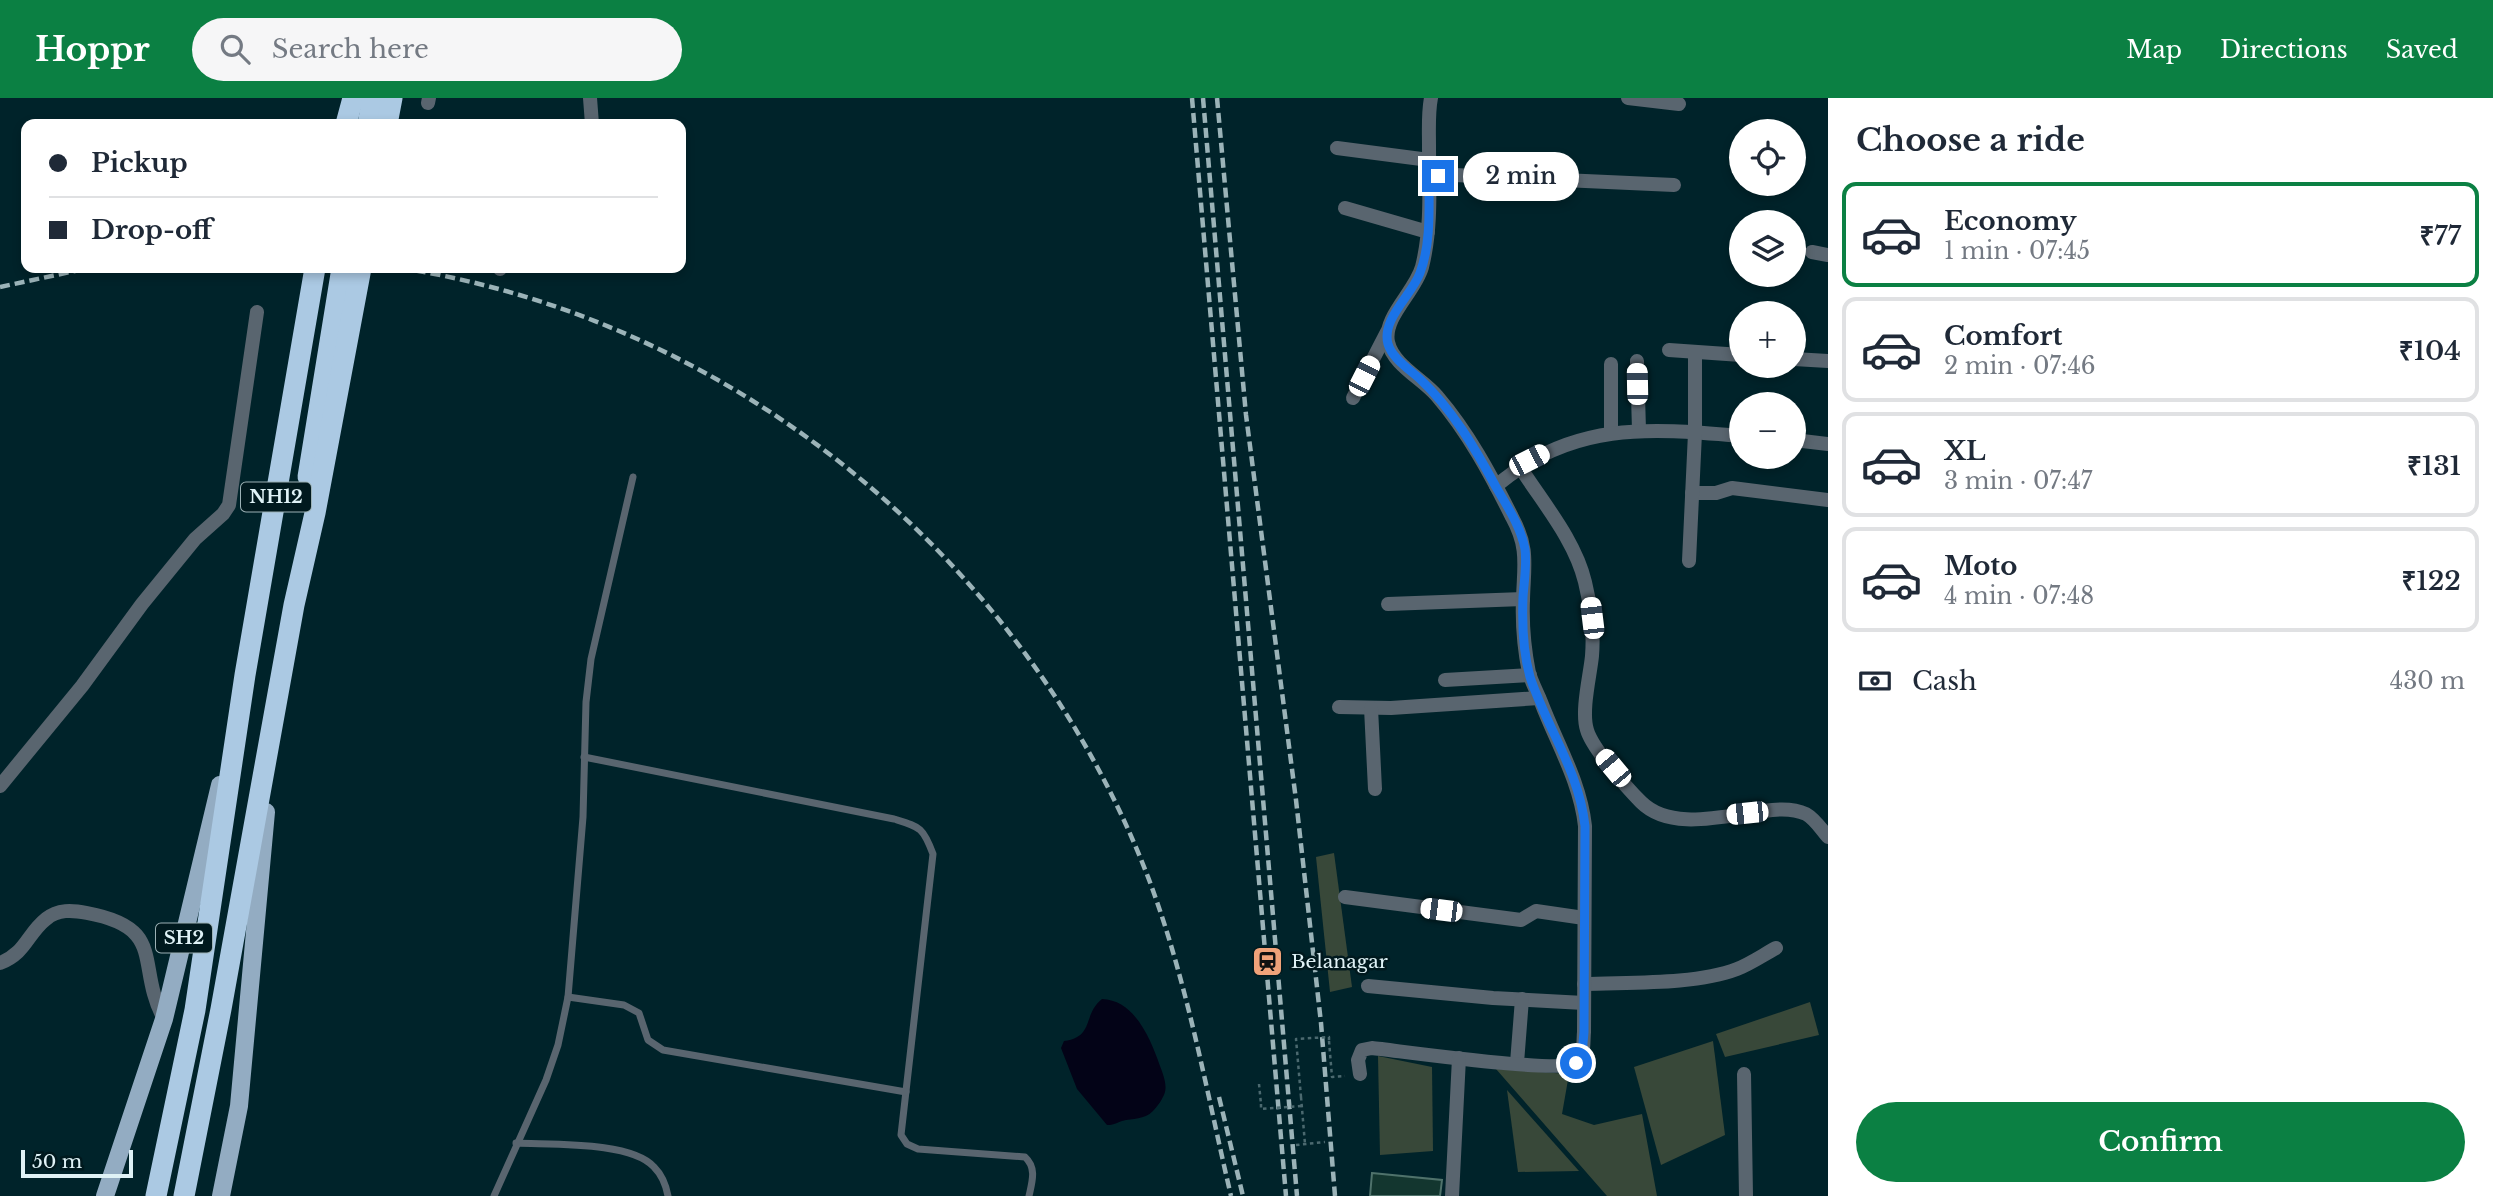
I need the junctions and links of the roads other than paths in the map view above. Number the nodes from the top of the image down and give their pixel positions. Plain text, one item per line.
1 (339, 98) edge
2 (353, 98) edge
3 (373, 98) edge
4 (392, 98) edge
5 (590, 98) edge
6 (1431, 98) edge
7 (1628, 98) edge
8 (1679, 104) dead end
9 (337, 119) edge
10 (347, 119) edge
11 (369, 119) edge
12 (388, 119) edge
13 (592, 119) edge
14 (1337, 148) dead end
15 (1429, 160) junction
16 (1433, 177) junction
17 (1674, 185) dead end
18 (1345, 208) dead end
19 (1428, 232) junction
20 (1812, 252) dead end
21 (1828, 256) edge
22 (314, 273) edge
23 (342, 273) edge
24 (358, 273) edge
25 (257, 312) dead end
26 (341, 320) junction
27 (1387, 332) junction
28 (1669, 350) dead end
29 (1695, 352) junction
30 (1729, 354) edge
31 (1806, 360) edge
32 (1637, 361) dead end
33 (1828, 361) edge
34 (1611, 364) dead end
35 (1353, 398) dead end
36 (1639, 430) junction
37 (1611, 433) junction
38 (1695, 433) junction
39 (1729, 435) edge
40 (1806, 441) edge
41 (1828, 444) edge
42 (633, 477) dead end
43 (1507, 477) junction
44 (1692, 493) junction
45 (1828, 500) edge
46 (1689, 561) dead end
47 (1523, 599) junction
48 (1388, 604) dead end
49 (245, 675) junction
50 (1530, 676) junction
51 (280, 680) junction
52 (1445, 680) dead end
53 (1539, 698) junction
54 (1339, 707) dead end
55 (1371, 708) junction
56 (584, 757) junction
57 (0, 786) edge
58 (1374, 789) dead end
59 (1828, 837) edge
60 (1345, 897) dead end
61 (1584, 918) junction
62 (1776, 948) dead end
63 (0, 963) edge
64 (1584, 985) junction
65 (1368, 986) dead end
66 (568, 997) junction
67 (1522, 999) junction
68 (1584, 1003) junction
69 (164, 1019) junction
70 (1459, 1058) junction
71 (1517, 1063) junction
72 (1360, 1074) road end
73 (1744, 1074) dead end
74 (906, 1092) junction
75 (516, 1143) junction
76 (105, 1196) edge
77 (156, 1196) edge
78 (184, 1196) edge
79 (221, 1196) edge
80 (494, 1196) edge
81 (668, 1196) edge
82 (1030, 1196) edge
83 (1452, 1196) edge
84 (1746, 1196) edge

1 - 9 highway
2 - 10 highway
3 - 11 highway
4 - 12 highway
5 - 13 street
6 - 15 street
7 - 8 street
14 - 15 street
15 - 16 street
16 - 17 street
16 - 19 street
18 - 19 street
19 - 27 street
20 - 21 street
22 - 49 highway, NH12
23 - 26 highway
24 - 26 highway
25 - 57 street
26 - 51 highway
27 - 35 street
27 - 43 street
28 - 29 street
29 - 30 street
29 - 38 street
31 - 33 street
32 - 36 street
34 - 37 street
36 - 37 street
36 - 38 street
37 - 43 street
38 - 39 street
38 - 44 street
40 - 41 street
42 - 56 lane
43 - 47 street
43 - 59 street
44 - 45 street
44 - 46 street
47 - 48 street
47 - 50 street
49 - 69 main road, SH2
49 - 77 highway, NH12
50 - 52 street
50 - 53 street
51 - 78 highway
51 - 79 main road
53 - 55 street
53 - 61 street
54 - 55 street
55 - 58 street
56 - 66 lane
56 - 74 lane
60 - 61 street
61 - 64 street
62 - 64 street
63 - 69 street
64 - 68 street
65 - 67 street
66 - 74 lane
66 - 75 lane
67 - 68 street
67 - 71 street
68 - 71 street
69 - 76 main road, SH2
70 - 71 street
70 - 72 street
70 - 83 street
73 - 84 street
74 - 82 lane
75 - 80 lane
75 - 81 lane

